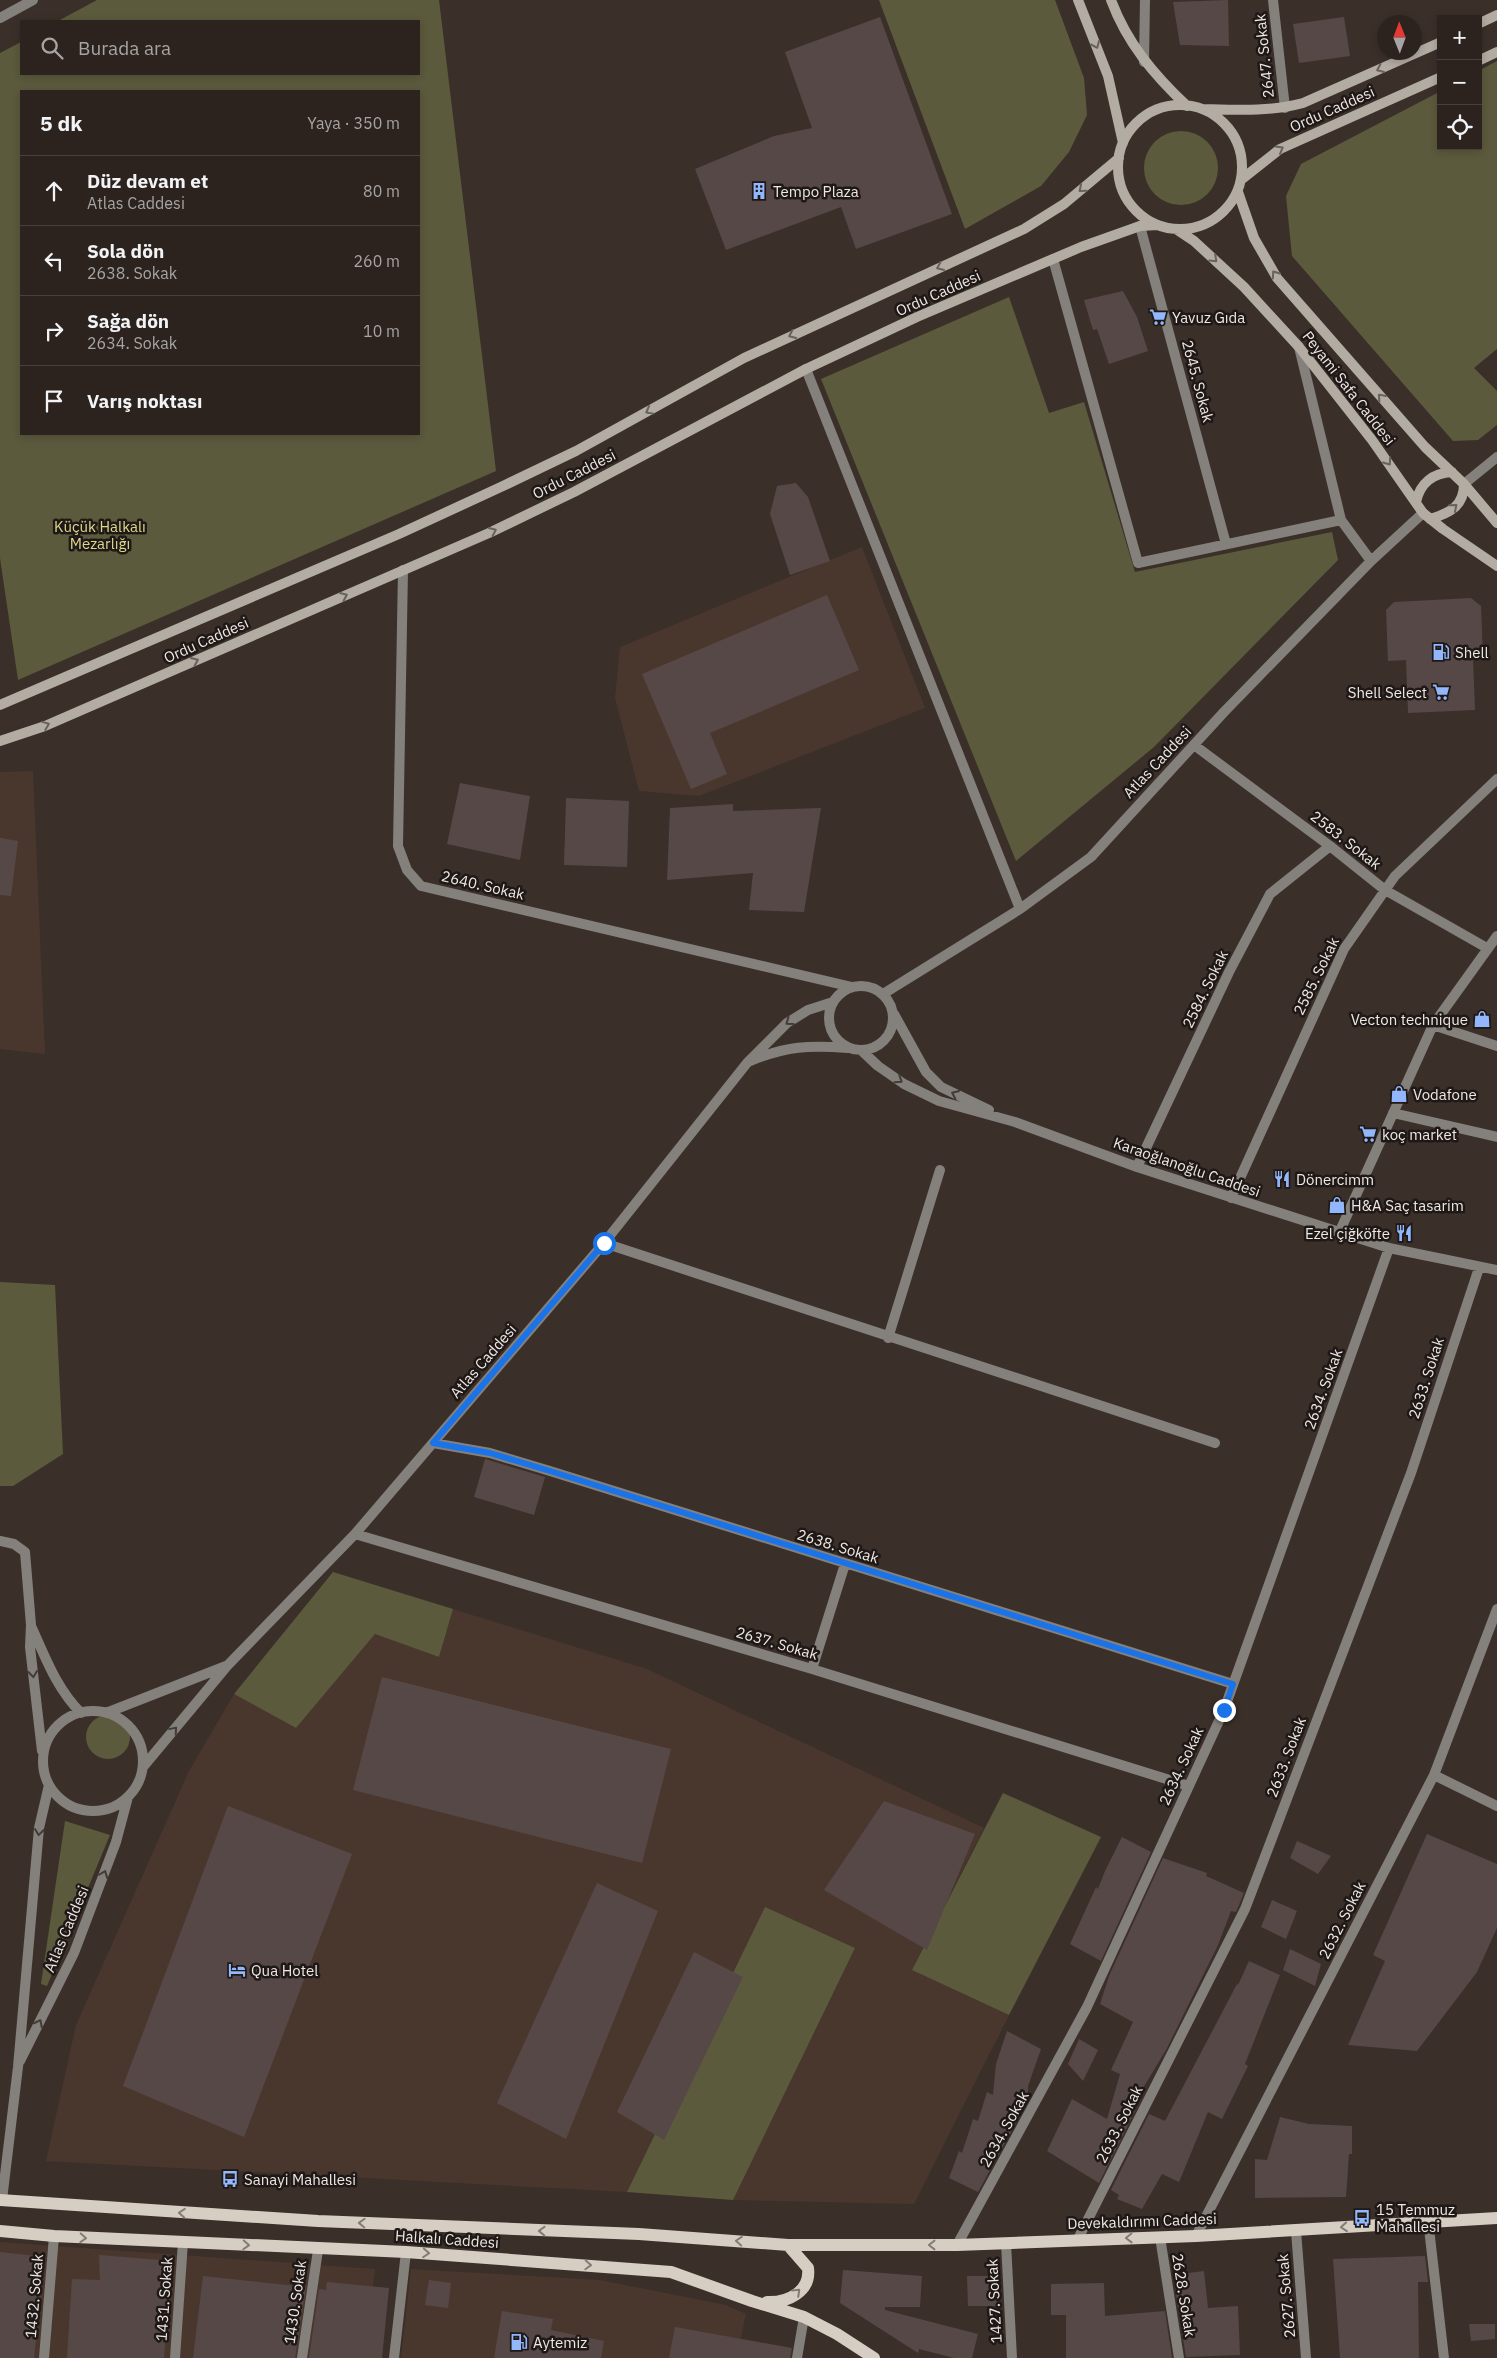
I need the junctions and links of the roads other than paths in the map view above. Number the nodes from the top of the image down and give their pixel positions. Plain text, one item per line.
1 (33, 0) edge
2 (1078, 0) edge
3 (1111, 0) edge
4 (1145, 0) edge
5 (1272, 0) edge
6 (1497, 15) edge
7 (0, 18) edge
8 (1482, 22) edge
9 (1437, 44) edge
10 (1497, 52) edge
11 (1480, 60) edge
12 (1144, 62) junction
13 (1437, 79) edge
14 (1187, 106) junction
15 (1285, 108) junction
16 (1203, 109) junction
17 (1123, 143) junction
18 (1119, 158) junction
19 (1242, 179) junction
20 (1238, 192) junction
21 (1158, 225) junction
22 (1140, 226) junction
23 (1176, 229) junction
24 (1053, 259) junction
25 (1299, 347) junction
26 (806, 369) junction
27 (1497, 458) edge
28 (1452, 472) junction
29 (1464, 484) junction
30 (1416, 502) junction
31 (1427, 516) junction
32 (1341, 520) junction
33 (1497, 523) edge
34 (1226, 544) junction
35 (1371, 561) junction
36 (1497, 566) edge
37 (403, 570) junction
38 (0, 705) edge
39 (0, 741) edge
40 (1194, 744) junction
41 (1497, 779) edge
42 (1330, 846) junction
43 (1385, 890) junction
44 (1020, 909) junction
45 (1497, 936) edge
46 (1486, 948) junction
47 (852, 987) junction
48 (883, 994) junction
49 (833, 1002) junction
50 (894, 1014) junction
51 (1433, 1025) junction
52 (1497, 1046) edge
53 (850, 1048) junction
54 (861, 1050) junction
55 (747, 1063) junction
56 (1393, 1113) junction
57 (1015, 1122) junction
58 (1497, 1137) edge
59 (1137, 1167) junction
60 (940, 1170) dead end
61 (1231, 1198) junction
62 (1339, 1232) junction
63 (604, 1243) junction
64 (1389, 1248) junction
65 (1479, 1268) junction
66 (1497, 1270) edge
67 (888, 1338) junction
68 (433, 1443) junction
69 (1215, 1443) dead end
70 (355, 1534) junction
71 (0, 1541) edge
72 (845, 1564) junction
73 (1497, 1609) edge
74 (31, 1625) junction
75 (227, 1666) junction
76 (812, 1669) junction
77 (1233, 1684) junction
78 (82, 1713) junction
79 (106, 1713) junction
80 (43, 1759) junction
81 (143, 1768) junction
82 (1434, 1775) junction
83 (49, 1785) junction
84 (1189, 1786) junction
85 (128, 1797) junction
86 (1497, 1806) edge
87 (18, 2067) junction
88 (1, 2200) edge
89 (1497, 2218) edge
90 (1428, 2220) junction
91 (0, 2231) edge
92 (1296, 2231) junction
93 (54, 2236) junction
94 (1196, 2236) junction
95 (1160, 2237) junction
96 (1078, 2239) junction
97 (183, 2242) junction
98 (1006, 2243) junction
99 (788, 2245) junction
100 (957, 2245) junction
101 (318, 2250) junction
102 (406, 2252) junction
103 (752, 2301) junction
104 (804, 2317) junction
105 (44, 2358) edge
106 (174, 2358) edge
107 (302, 2358) edge
108 (394, 2358) edge
109 (797, 2358) edge
110 (874, 2358) edge
111 (1012, 2358) edge
112 (1179, 2358) edge
113 (1306, 2358) edge
114 (1444, 2358) edge

1 - 7 street
2 -> 17 main road
3 - 12 main road
4 - 12 street
5 - 15 street, 2647. Sokak
6 - 8 main road
9 -> 15 main road, Ordu Caddesi
10 - 11 main road
12 - 14 main road
19 -> 13 main road, Ordu Caddesi
14 - 16 main road
14 - 17 main road
15 - 16 main road, Ordu Caddesi
16 - 19 main road
17 - 18 main road
18 - 21 main road
18 -> 38 main road, Ordu Caddesi
19 - 20 main road
20 - 23 main road
28 -> 20 main road, Peyami Safa Caddesi
21 - 22 main road, Ordu Caddesi
21 - 23 main road
22 - 24 main road, Ordu Caddesi
22 - 34 street, 2645. Sokak
23 -> 25 main road, Peyami Safa Caddesi
24 - 26 main road, Ordu Caddesi
24 - 34 street
25 -> 30 main road, Peyami Safa Caddesi
25 - 32 street
37 -> 26 main road, Ordu Caddesi
26 - 44 street
27 - 29 street
28 - 29 main road, Peyami Safa Caddesi
28 - 30 main road
31 -> 29 main road
29 - 33 main road, Peyami Safa Caddesi
30 - 31 main road, Peyami Safa Caddesi
31 - 35 street, Atlas Caddesi
31 - 36 main road, Peyami Safa Caddesi
32 - 34 street
32 - 35 street
35 - 40 street, Atlas Caddesi
39 -> 37 main road, Ordu Caddesi
37 - 47 street, 2640. Sokak
40 - 42 street, 2583. Sokak
40 - 44 street, Atlas Caddesi
41 - 43 street, 2585. Sokak
42 - 43 street, 2583. Sokak
42 - 59 street, 2584. Sokak
43 - 46 street, 2583. Sokak
43 - 61 street, 2585. Sokak
44 - 48 street, Atlas Caddesi
45 - 46 street
46 - 51 street
47 - 48 street
47 - 49 street
48 - 50 street
49 - 53 street
49 -> 55 street, Atlas Caddesi
50 - 54 street
57 -> 50 street
51 - 52 street
51 - 56 street
53 - 54 street
53 - 55 street
54 -> 57 street
55 - 63 street, Atlas Caddesi
56 - 58 street
56 - 62 street
57 - 59 street, Karaoğlanoğlu Caddesi
59 - 61 street, Karaoğlanoğlu Caddesi
60 - 67 street
61 - 62 street, Karaoğlanoğlu Caddesi
62 - 64 street, Karaoğlanoğlu Caddesi
63 - 67 street
63 - 68 street, Atlas Caddesi
64 - 65 street, Karaoğlanoğlu Caddesi
64 - 77 street, 2634. Sokak
65 - 66 street, Karaoğlanoğlu Caddesi
65 - 96 street, 2633. Sokak
67 - 69 street
68 - 70 street, Atlas Caddesi
68 - 72 street, 2638. Sokak
70 - 75 street, Atlas Caddesi
70 - 76 street, 2637. Sokak
71 - 74 street
72 - 76 street
72 - 77 street, 2638. Sokak
73 - 82 street, 2632. Sokak
74 - 78 street
74 -> 80 street
75 - 79 street, Atlas Caddesi
81 -> 75 street, Atlas Caddesi
76 - 84 street, 2637. Sokak
77 - 84 street, 2634. Sokak
78 - 79 street
78 - 80 street
79 - 81 street
80 - 83 street
81 - 85 street
82 - 86 street
82 - 94 street, 2632. Sokak
83 - 85 street
83 -> 87 street, Atlas Caddesi
84 - 100 street, 2634. Sokak
87 -> 85 street, Atlas Caddesi
87 - 88 street, Atlas Caddesi
99 -> 88 main road, Halkalı Caddesi
89 - 90 main road, Devekaldırımı Caddesi
90 -> 92 main road, Devekaldırımı Caddesi
90 - 114 street
91 - 93 main road, Halkalı Caddesi
92 - 94 main road, Devekaldırımı Caddesi
92 - 113 street, 2627. Sokak
93 -> 97 main road, Halkalı Caddesi
93 - 105 street, 1432. Sokak
94 - 95 main road, Devekaldırımı Caddesi
95 -> 96 main road, Devekaldırımı Caddesi
95 - 112 street, 2628. Sokak
96 - 98 main road, Devekaldırımı Caddesi
97 -> 101 main road, Halkalı Caddesi
97 - 106 street, 1431. Sokak
98 - 100 main road, Devekaldırımı Caddesi
98 - 111 street, 1427. Sokak
100 -> 99 main road, Devekaldırımı Caddesi
103 -> 99 main road
101 - 102 main road, Halkalı Caddesi
101 - 107 street, 1430. Sokak
102 -> 103 main road, Halkalı Caddesi
102 - 108 street
103 - 104 main road, Halkalı Caddesi
104 - 109 street
104 - 110 main road, Halkalı Caddesi

